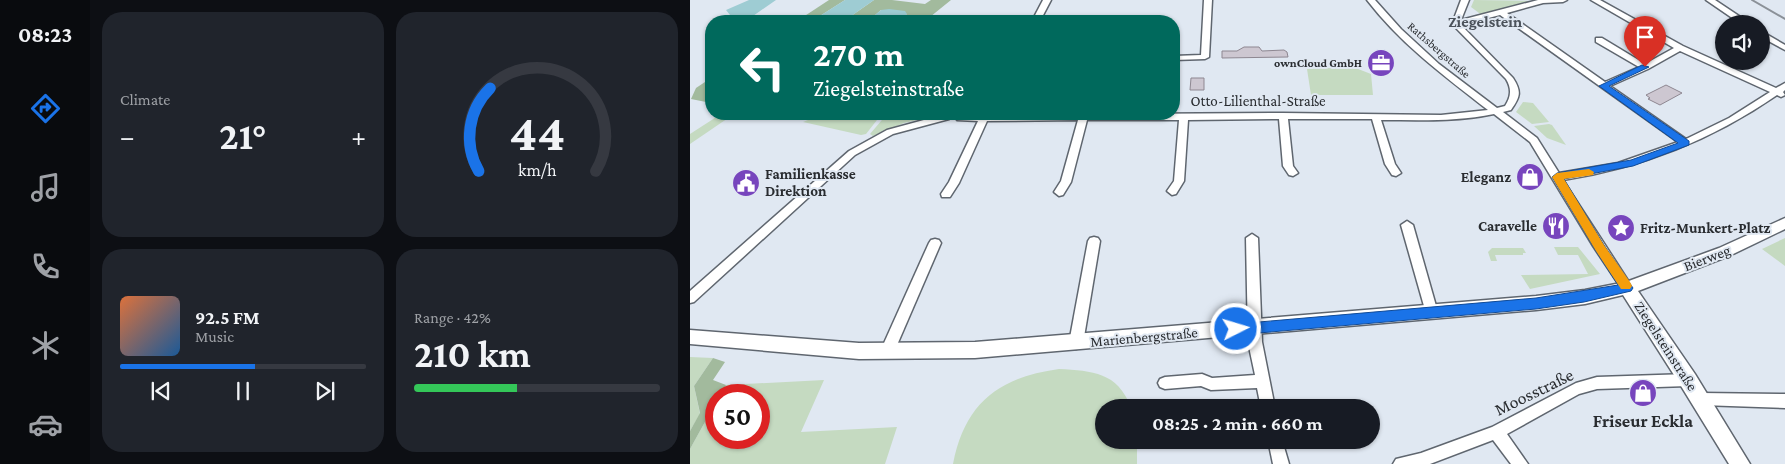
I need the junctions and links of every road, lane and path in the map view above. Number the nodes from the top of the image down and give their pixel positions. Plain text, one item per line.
1 (1047, 0) edge
2 (1208, 0) edge
3 (1371, 0) edge
4 (1534, 0) edge
5 (1563, 0) edge
6 (1595, 0) edge
7 (1710, 0) edge
8 (1543, 1) edge
9 (1472, 8) edge
10 (1502, 13) junction
11 (1039, 15) edge
12 (1733, 15) edge
13 (1456, 24) junction
14 (1770, 39) edge
15 (1598, 40) dead end
16 (1680, 48) junction
17 (1785, 48) edge
18 (1180, 58) edge
19 (1645, 67) junction
20 (1603, 86) junction
21 (1782, 91) edge
22 (1497, 111) junction
23 (1283, 116) junction
24 (1180, 117) edge
25 (1184, 117) junction
26 (1376, 117) junction
27 (935, 120) edge
28 (983, 120) edge
29 (1082, 120) edge
30 (1685, 143) junction
31 (1293, 173) dead end
32 (1396, 173) dead end
33 (1557, 177) junction
34 (1172, 191) dead end
35 (1059, 192) dead end
36 (946, 194) dead end
37 (1785, 223) edge
38 (1407, 225) dead end
39 (1252, 238) dead end
40 (1094, 241) dead end
41 (935, 243) dead end
42 (1627, 288) junction
43 (690, 298) edge
44 (1432, 313) junction
45 (1254, 328) junction
46 (690, 337) edge
47 (1076, 343) junction
48 (887, 352) junction
49 (1688, 380) junction
50 (1262, 381) junction
51 (1165, 383) dead end
52 (1266, 399) edge
53 (1701, 400) junction
54 (1785, 401) edge
55 (1496, 432) junction
56 (1277, 449) edge
57 (1281, 464) edge
58 (1401, 464) edge
59 (1520, 464) edge
60 (1740, 464) edge

1 - 11 street
2 - 18 street
3 - 22 street, Rathsbergstraße
4 - 8 street
5 - 8 street
6 - 16 street
7 - 12 street
8 - 10 street
9 - 10 street
9 - 13 street
9 - 13 street
10 - 20 street
13 - 22 street
14 - 17 street
15 - 19 street
16 - 19 street
16 - 21 street
19 - 20 street
20 - 30 street
21 - 30 street
22 - 26 street, Otto-Lilienthal-Straße
22 - 33 street, Ziegelsteinstraße
23 - 25 street, Otto-Lilienthal-Straße
23 - 26 street, Otto-Lilienthal-Straße
23 - 31 street
24 - 25 street, Otto-Lilienthal-Straße
25 - 34 street
26 - 32 street
27 - 43 street
28 - 36 street
29 - 35 street
30 - 33 street
33 - 42 street, Ziegelsteinstraße
37 - 42 main road, Bierweg
38 - 44 street
39 - 45 street
40 - 47 street
41 - 48 street
42 - 44 main road, Marienbergstraße
42 - 49 main road, Ziegelsteinstraße
44 - 45 main road, Marienbergstraße
45 - 47 main road, Marienbergstraße
45 - 50 street
46 - 48 main road, Marienbergstraße
47 - 48 main road, Marienbergstraße
49 - 53 main road, Ziegelsteinstraße
49 - 55 street, Moosstraße
50 - 51 street
50 - 52 street
53 - 54 street
53 - 60 main road, Ziegelsteinstraße
55 - 58 street, Moosstraße
55 - 59 street
56 - 57 street

